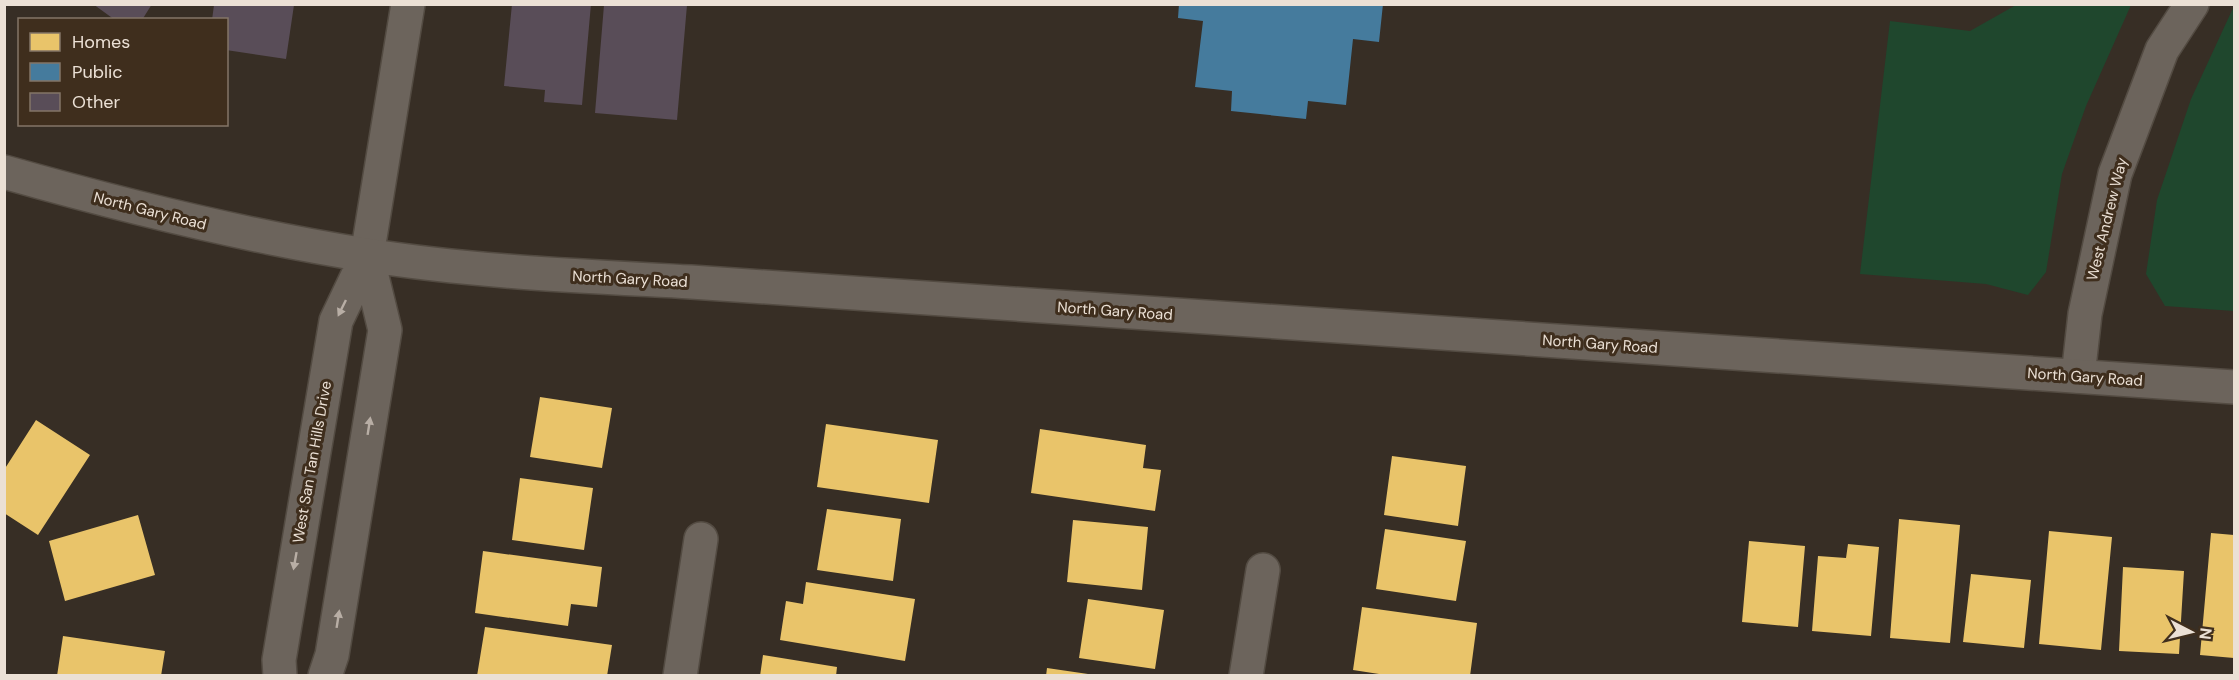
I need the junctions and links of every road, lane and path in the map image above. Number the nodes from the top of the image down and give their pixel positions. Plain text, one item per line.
1 (408, 4) edge
2 (2192, 4) edge
3 (4, 172) edge
4 (367, 256) junction
5 (2078, 376) junction
6 (2235, 387) edge
7 (701, 539) dead end
8 (1263, 570) dead end
9 (280, 675) edge
10 (325, 675) edge
11 (680, 675) edge
12 (1246, 675) edge

1 - 4 main road, West San Tan Hills Drive
2 - 5 main road, West Andrew Way
3 - 4 main road, North Gary Road
4 - 5 main road, North Gary Road
4 -> 9 main road, West San Tan Hills Drive
10 -> 4 main road, West San Tan Hills Drive
5 - 6 main road, North Gary Road
7 - 11 main road
8 - 12 main road

